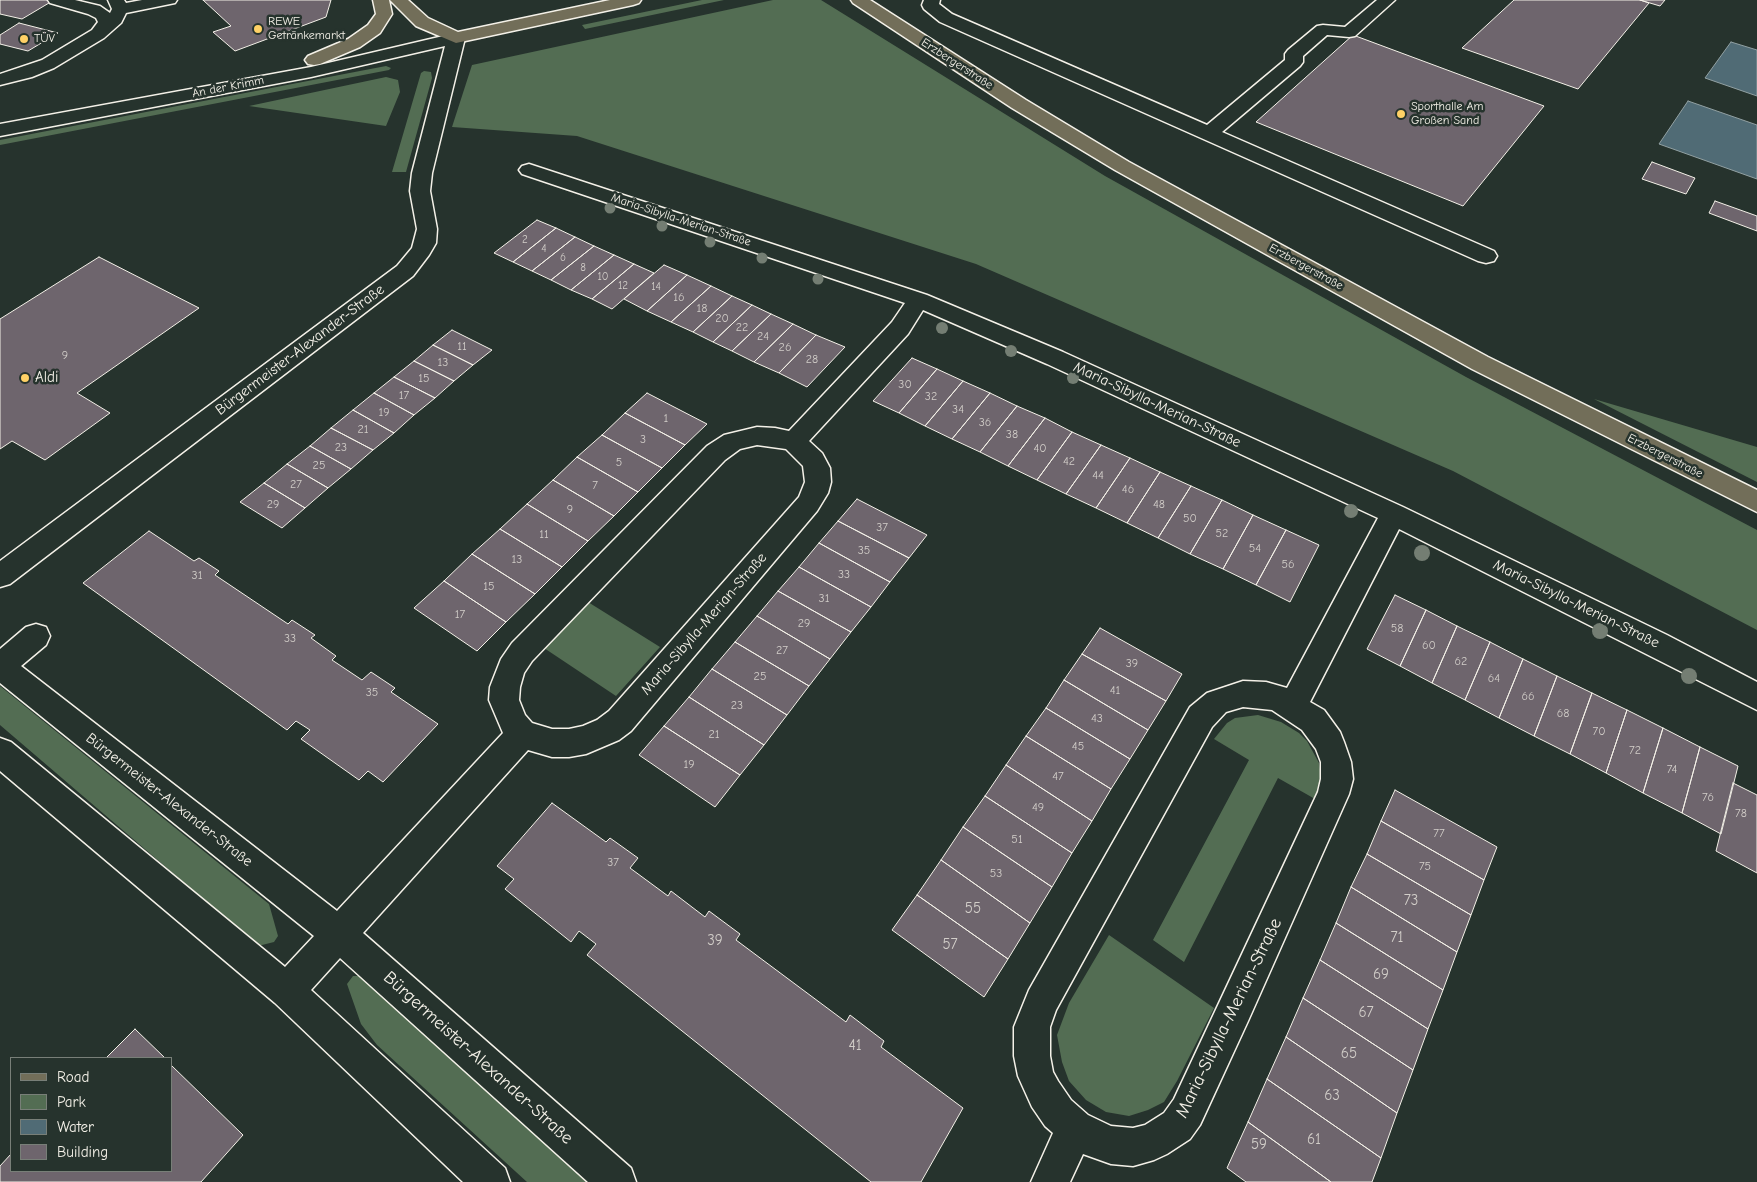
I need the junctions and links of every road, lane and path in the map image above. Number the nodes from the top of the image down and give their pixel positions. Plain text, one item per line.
1 (56, 0) edge
2 (169, 0) edge
3 (381, 0) edge
4 (398, 0) edge
5 (633, 0) edge
6 (932, 0) edge
7 (1387, 0) edge
8 (866, 3) edge
9 (118, 4) edge
10 (98, 34) junction
11 (456, 38) junction
12 (314, 60) junction
13 (0, 80) edge
14 (0, 119) edge
15 (0, 130) edge
16 (1208, 133) junction
17 (529, 170) dead end
18 (1486, 256) dead end
19 (919, 300) junction
20 (794, 442) junction
21 (1757, 502) edge
22 (1394, 514) junction
23 (0, 576) edge
24 (36, 636) dead end
25 (0, 666) edge
26 (1757, 697) edge
27 (1293, 706) junction
28 (522, 734) junction
29 (0, 752) edge
30 (339, 934) junction
31 (287, 991) junction
32 (1075, 1128) junction
33 (491, 1182) edge
34 (617, 1182) edge
35 (1050, 1182) edge

1 - 10 street
2 - 9 street
3 - 12 main road
4 - 11 main road
5 - 11 main road, An der Krimm
6 - 16 street
7 - 16 street
8 - 21 main road, Erzbergerstraße
9 - 10 street
10 - 13 street
11 - 12 street, An der Krimm
11 - 15 street, An der Krimm
11 - 23 street, Bürgermeister-Alexander-Straße
12 - 14 street, An der Krimm
16 - 18 street
17 - 19 street, Maria-Sibylla-Merian-Straße
19 - 20 street
19 - 22 street, Maria-Sibylla-Merian-Straße
20 - 28 street
20 - 28 street, Maria-Sibylla-Merian-Straße
22 - 26 street, Maria-Sibylla-Merian-Straße
22 - 27 street
24 - 25 street
25 - 30 street, Bürgermeister-Alexander-Straße
27 - 32 street, Maria-Sibylla-Merian-Straße
27 - 32 street, Maria-Sibylla-Merian-Straße
28 - 30 street
29 - 31 street
30 - 31 street
30 - 34 street, Bürgermeister-Alexander-Straße
31 - 33 street
32 - 35 street

